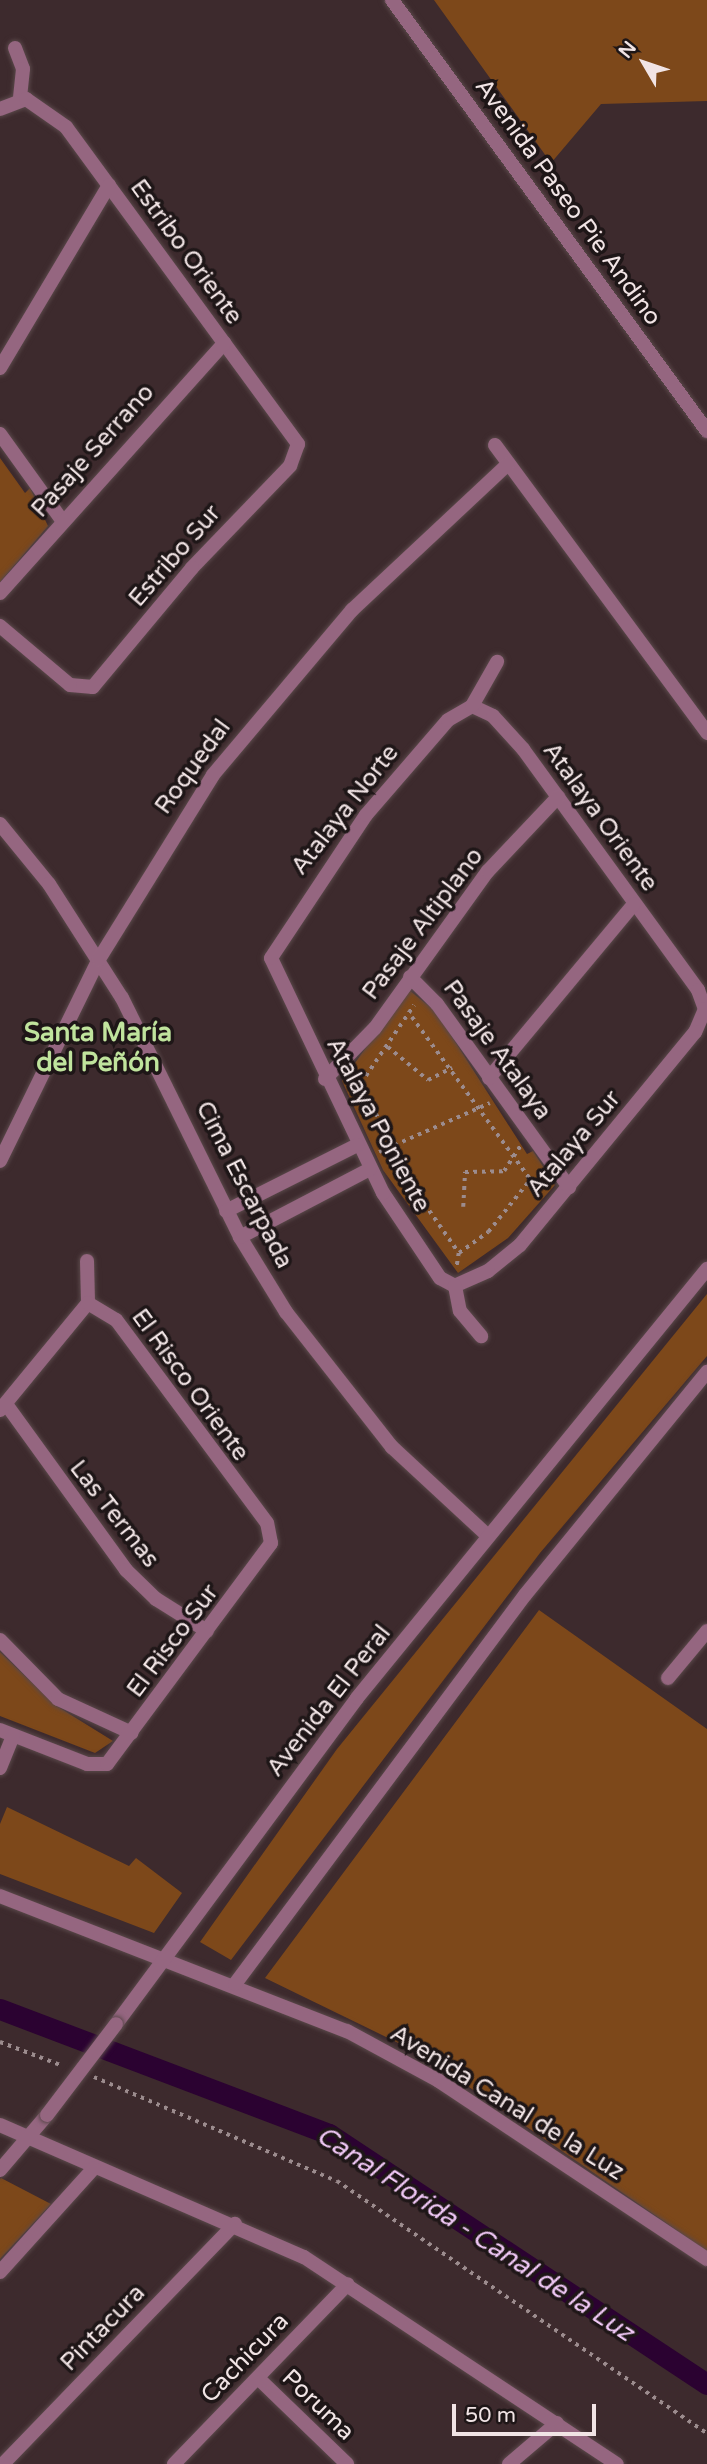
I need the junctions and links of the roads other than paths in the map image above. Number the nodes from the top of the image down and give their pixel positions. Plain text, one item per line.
1 (393, 0) edge
2 (15, 48) dead end
3 (17, 98) junction
4 (0, 109) edge
5 (108, 185) junction
6 (224, 343) junction
7 (0, 368) edge
8 (707, 431) edge
9 (0, 434) edge
10 (495, 445) dead end
11 (298, 450) joint
12 (508, 464) junction
13 (61, 519) junction
14 (0, 593) edge
15 (0, 626) edge
16 (497, 662) dead end
17 (472, 706) junction
18 (707, 733) edge
19 (558, 797) junction
20 (0, 824) edge
21 (634, 904) junction
22 (271, 958) joint
23 (99, 959) junction
24 (411, 977) junction
25 (706, 1008) edge
26 (326, 1079) junction
27 (489, 1079) junction
28 (364, 1157) junction
29 (0, 1161) edge
30 (569, 1187) junction
31 (226, 1211) junction
32 (240, 1237) junction
33 (86, 1261) dead end
34 (707, 1269) edge
35 (455, 1286) junction
36 (88, 1303) junction
37 (481, 1336) dead end
38 (707, 1371) edge
39 (3, 1407) edge
40 (488, 1536) junction
41 (272, 1538) joint
42 (207, 1631) junction
43 (707, 1631) edge
44 (0, 1640) edge
45 (668, 1678) dead end
46 (7, 1732) edge
47 (132, 1733) junction
48 (0, 1769) edge
49 (0, 1896) edge
50 (164, 1960) junction
51 (235, 1984) junction
52 (0, 2125) edge
53 (30, 2136) junction
54 (94, 2168) junction
55 (0, 2170) edge
56 (235, 2224) junction
57 (707, 2259) edge
58 (0, 2272) edge
59 (348, 2284) junction
60 (258, 2378) junction
61 (557, 2423) junction
62 (3, 2464) edge
63 (174, 2464) edge
64 (347, 2464) edge
65 (509, 2464) edge
66 (617, 2464) edge

1 - 8 street, Avenida Paseo Pie Andino
2 - 3 street
3 - 4 street
3 - 5 street, Estribo Oriente
5 - 6 street, Estribo Oriente
5 - 7 street
6 - 11 street, Estribo Oriente
6 - 13 street, Pasaje Serrano
9 - 13 street
10 - 12 street
11 - 15 street, Estribo Sur
12 - 18 street
12 - 23 street, Roquedal
13 - 14 street, Pasaje Serrano
16 - 17 street
17 - 19 street, Atalaya Oriente
17 - 22 street, Atalaya Norte
19 - 21 street, Atalaya Oriente
19 - 24 street, Pasaje Altiplano
20 - 23 street, Cima Escarpada
21 - 25 street, Atalaya Oriente
21 - 27 street
22 - 26 street, Atalaya Poniente
23 - 29 street, Roquedal
23 - 31 street, Cima Escarpada
24 - 26 street, Pasaje Altiplano
24 - 27 street, Pasaje Atalaya
25 - 30 street, Atalaya Sur
26 - 28 street, Atalaya Poniente
27 - 30 street, Pasaje Atalaya
28 - 31 street
28 - 32 street
28 - 35 street, Atalaya Poniente
30 - 35 street, Atalaya Sur
31 - 32 street, Cima Escarpada
32 - 40 street, Cima Escarpada
33 - 36 street
34 - 40 street, Avenida El Peral
35 - 37 street, Atalaya Poniente
36 - 39 street
36 - 41 street, El Risco Oriente
38 - 51 street
39 - 42 street, Las Termas
40 - 50 street, Avenida El Peral
41 - 42 street, El Risco Sur
42 - 47 street, El Risco Sur
43 - 45 street
44 - 47 street
46 - 47 street, El Risco Sur
46 - 48 street
49 - 50 street, Avenida Canal de la Luz
50 - 51 street, Avenida Canal de la Luz
50 - 53 street, Avenida El Peral, bridge
51 - 57 street, Avenida Canal de la Luz
52 - 53 street
53 - 54 street
53 - 55 street, Avenida El Peral
54 - 56 street
54 - 58 street
56 - 59 street
56 - 62 street, Pintacura
59 - 60 street, Cachicura
59 - 61 street
60 - 63 street, Cachicura
60 - 64 street, Poruma
61 - 65 street
61 - 66 street

